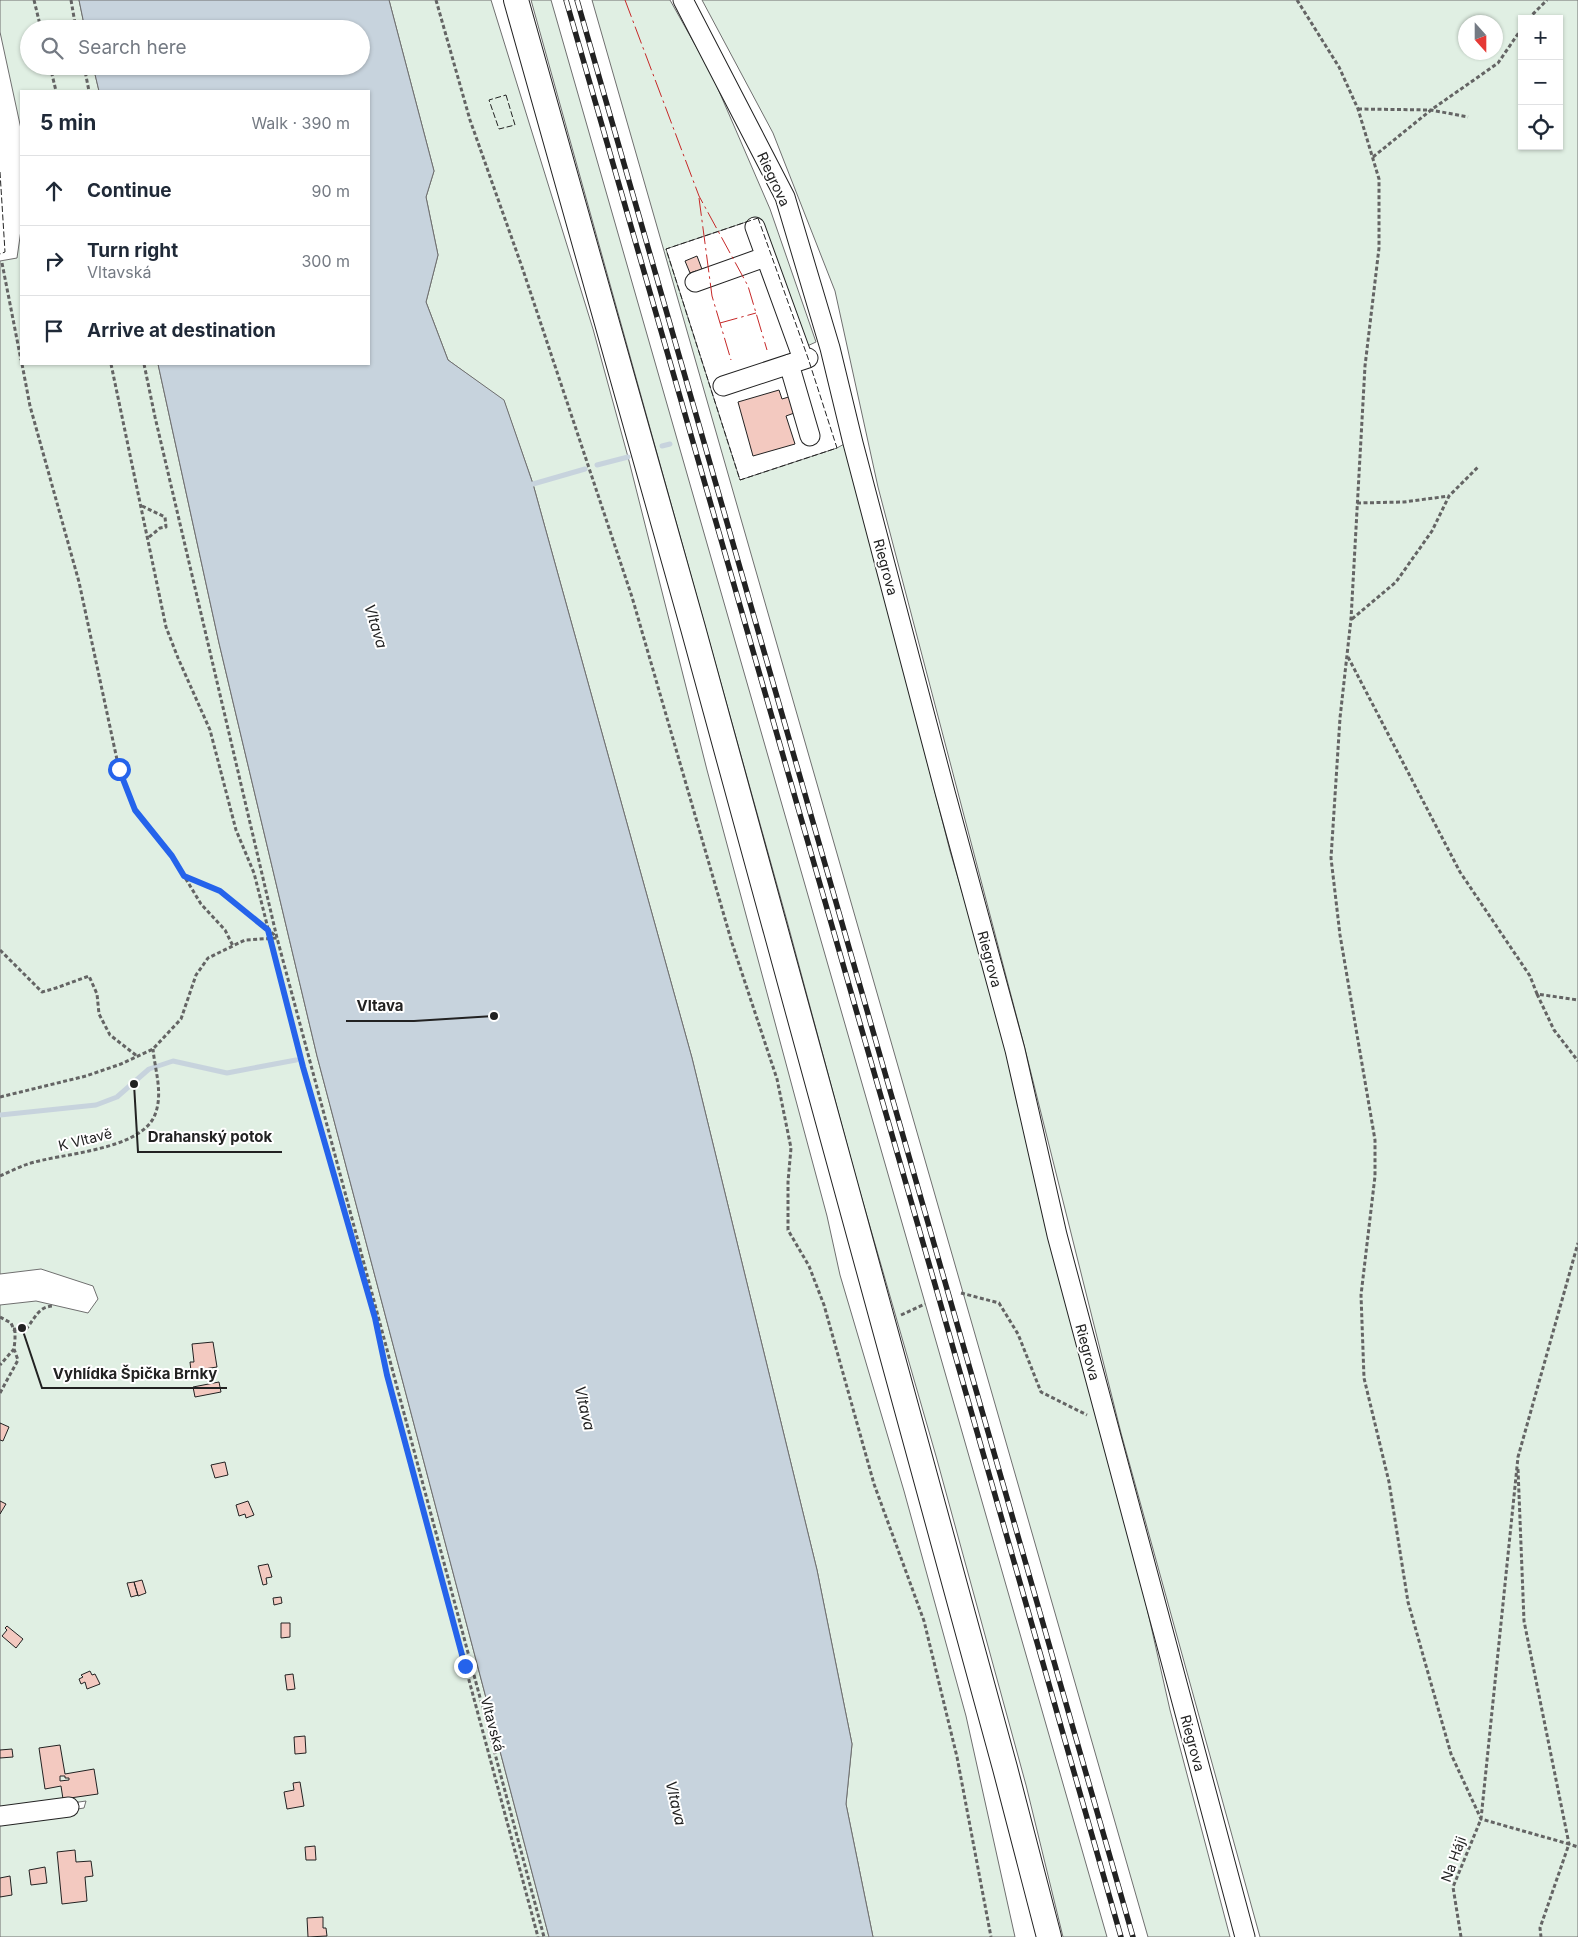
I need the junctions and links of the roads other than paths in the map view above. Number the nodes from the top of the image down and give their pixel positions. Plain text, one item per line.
1 (516, 0) edge
2 (683, 0) edge
3 (755, 227) dead end
4 (765, 257) junction
5 (695, 282) dead end
6 (800, 360) junction
7 (723, 386) dead end
8 (810, 436) dead end
9 (69, 1807) dead end
10 (0, 1816) edge
11 (1049, 1937) edge
12 (1245, 1937) edge

1 - 11 main road
2 - 12 street, Riegrova
3 - 4 street
4 - 5 street
4 - 6 street
6 - 7 street
6 - 8 street
9 - 10 street

